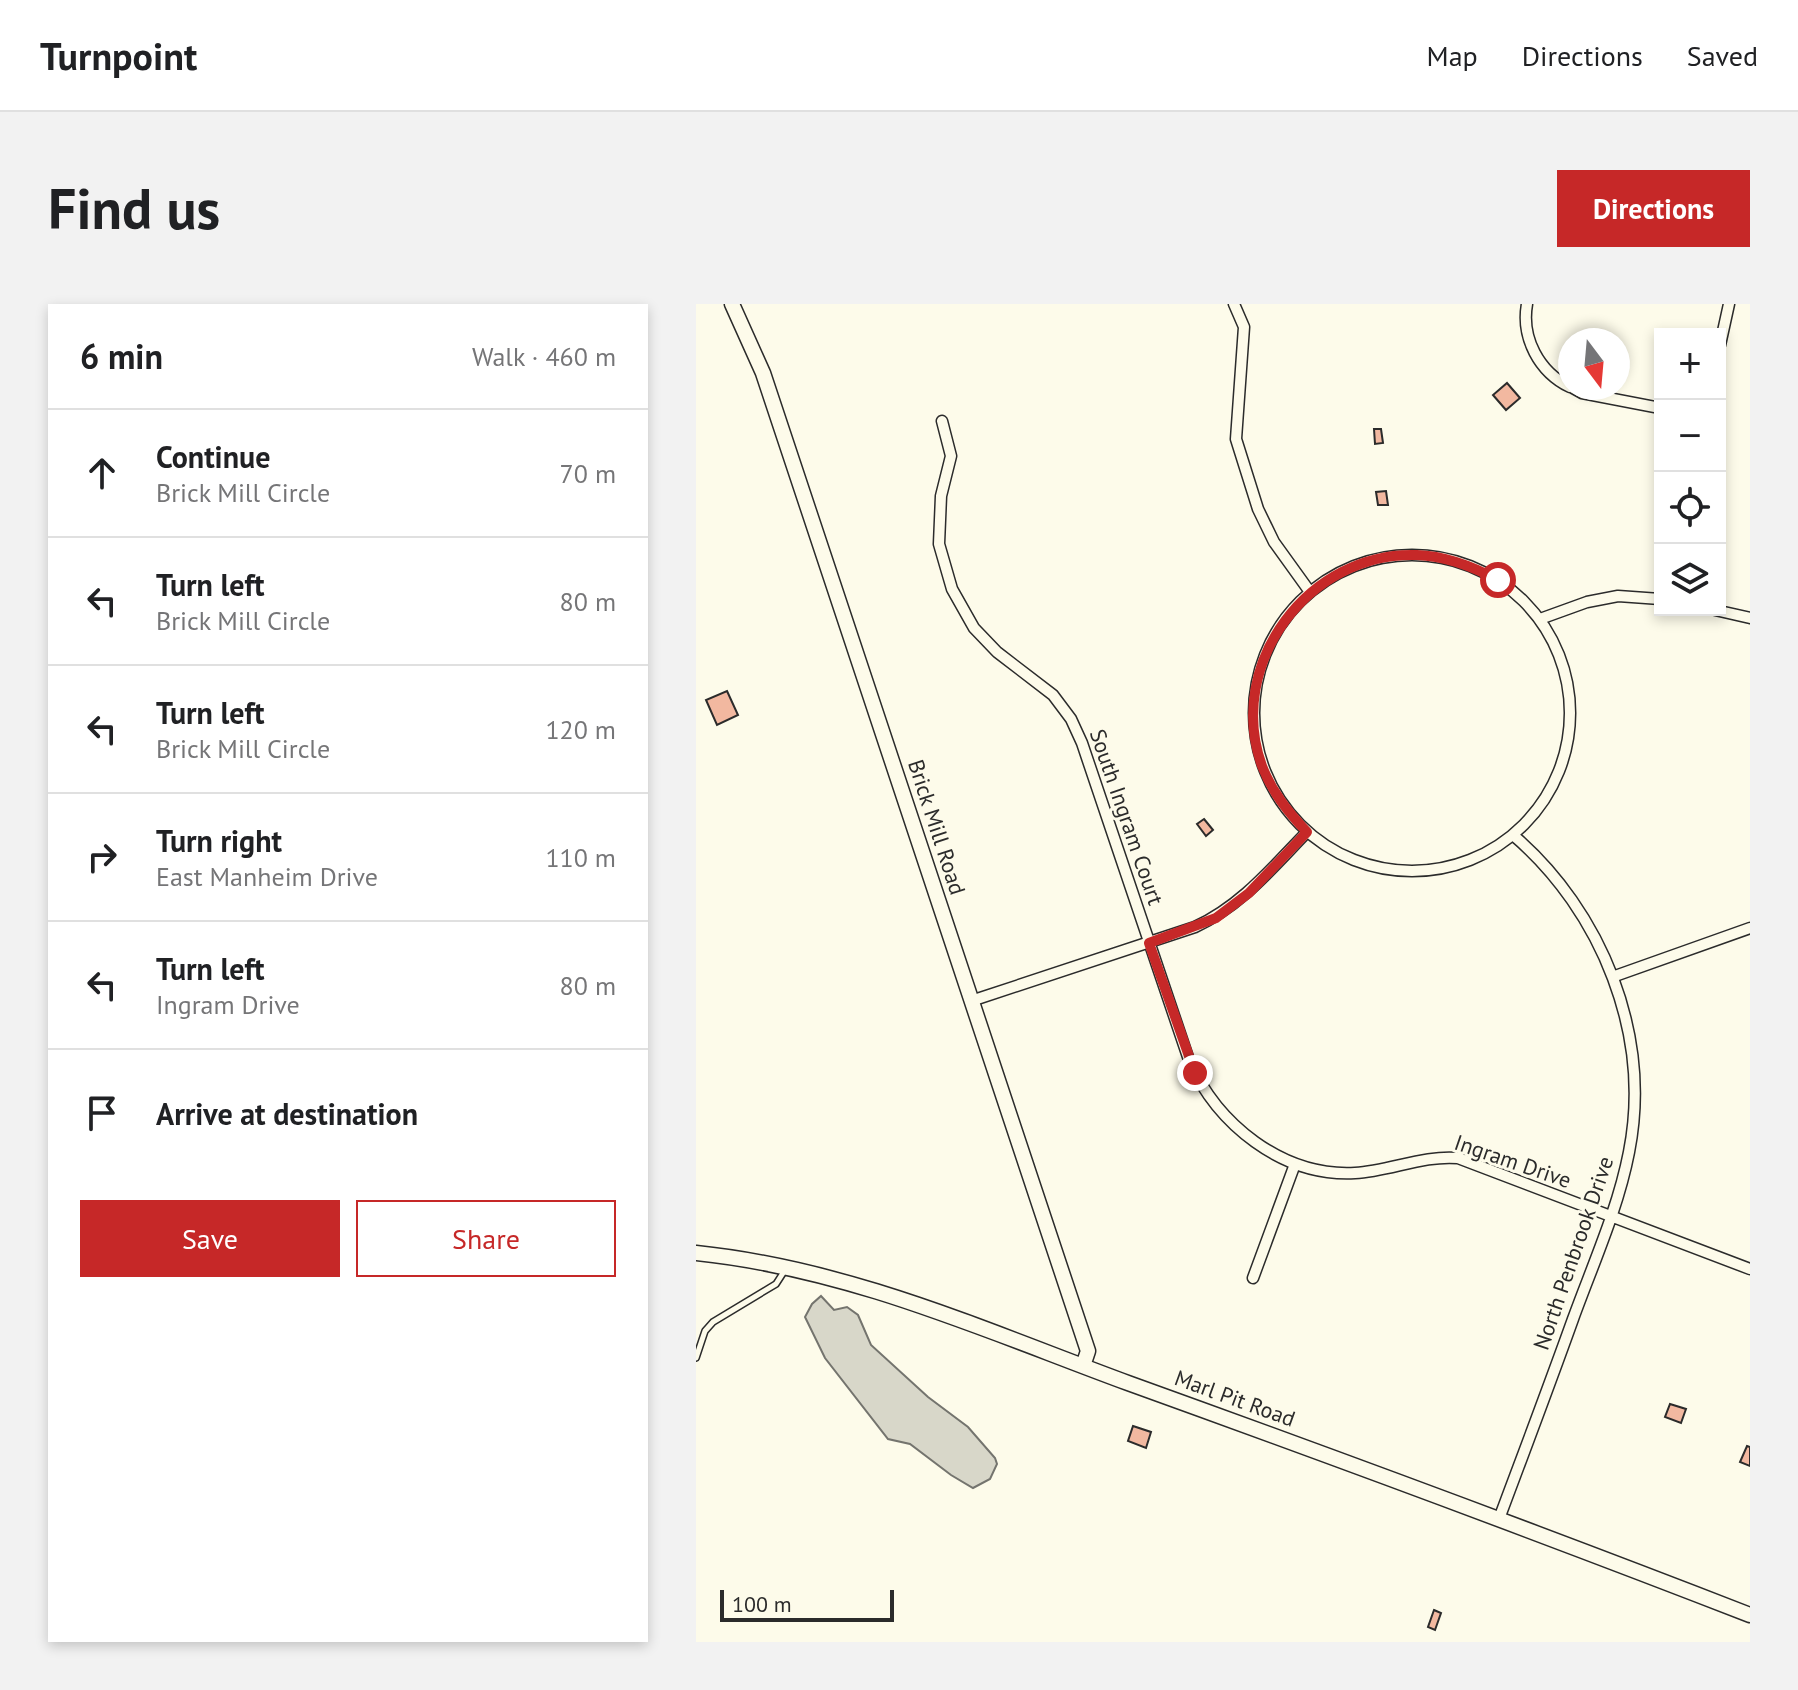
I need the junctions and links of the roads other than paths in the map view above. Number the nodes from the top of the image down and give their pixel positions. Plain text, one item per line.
1 (732, 304) edge
2 (1234, 304) edge
3 (1527, 304) edge
4 (1729, 304) edge
5 (1724, 328) edge
6 (1558, 381) edge
7 (1618, 400) edge
8 (1654, 407) edge
9 (942, 421) dead end
10 (1310, 592) junction
11 (1654, 599) edge
12 (1726, 613) edge
13 (1750, 618) edge
14 (1540, 619) junction
15 (1307, 832) junction
16 (1513, 835) junction
17 (1750, 928) edge
18 (1149, 943) junction
19 (1615, 976) junction
20 (971, 1001) junction
21 (1295, 1164) junction
22 (1611, 1218) junction
23 (696, 1253) edge
24 (787, 1266) junction
25 (1750, 1269) edge
26 (1253, 1278) dead end
27 (696, 1358) edge
28 (1083, 1366) junction
29 (1499, 1519) junction
30 (1750, 1615) edge

1 - 20 street, Brick Mill Road
2 - 10 street
3 - 6 street
4 - 5 street
7 - 8 street
9 - 18 street, South Ingram Court
10 - 14 street
10 - 15 street
11 - 14 street
12 - 13 street
14 - 16 street
15 - 16 street
15 - 18 street
16 - 19 street, North Penbrook Drive
17 - 19 street
18 - 20 street
18 - 21 street, Ingram Drive
19 - 22 street, North Penbrook Drive
20 - 28 street, Brick Mill Road
21 - 22 street, Ingram Drive
21 - 26 street
22 - 25 street, Ingram Drive
22 - 29 street, North Penbrook Drive
23 - 24 street, Marl Pit Road
24 - 27 lane
24 - 28 street, Marl Pit Road
28 - 29 street, Marl Pit Road
29 - 30 street, Marl Pit Road

